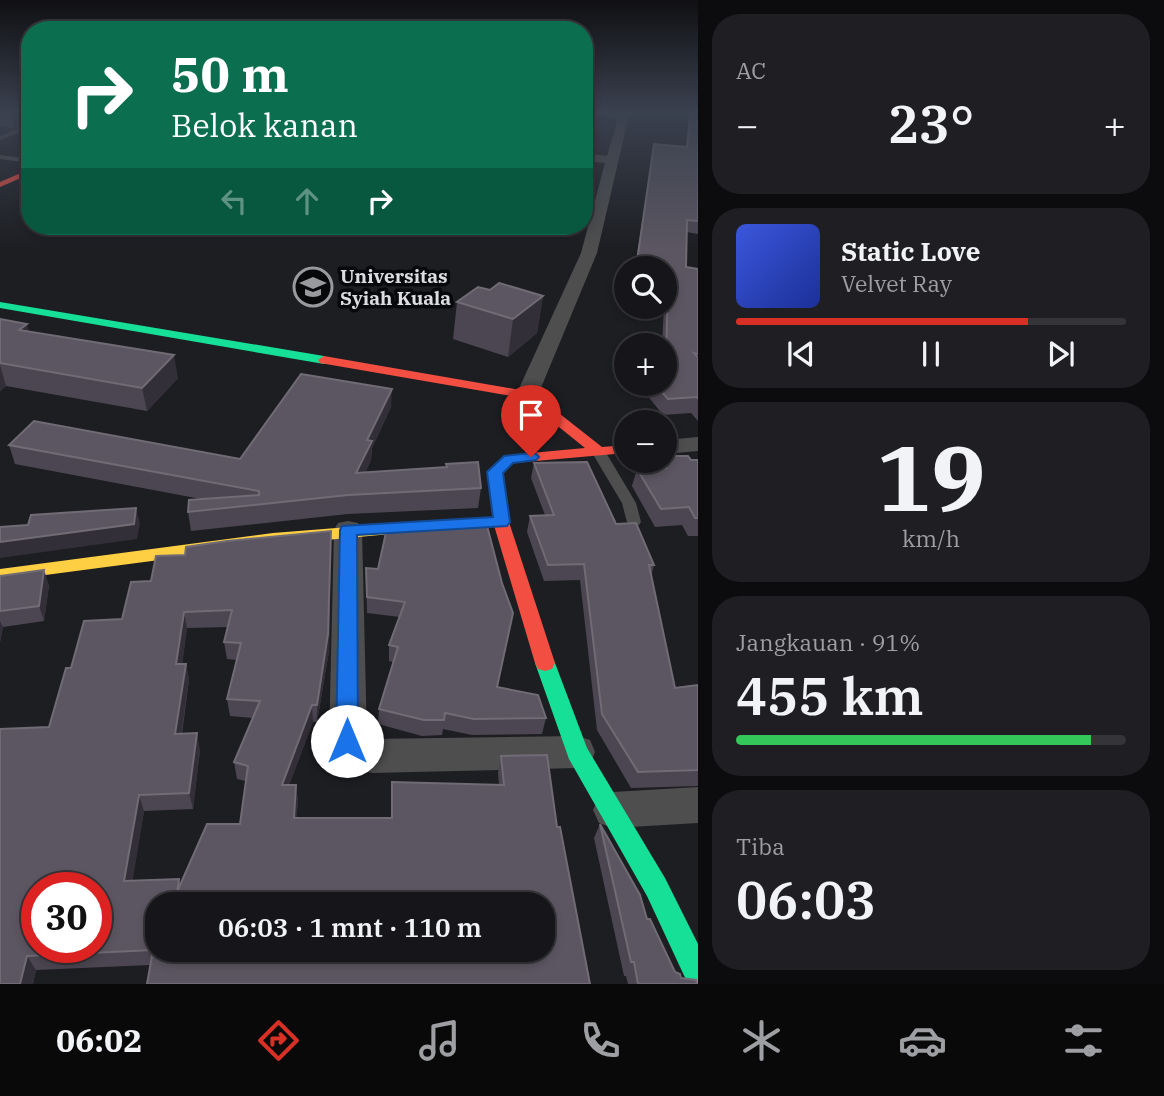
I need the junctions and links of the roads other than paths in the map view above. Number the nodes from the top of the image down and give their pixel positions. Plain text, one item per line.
1 (0, 157) edge
2 (615, 157) edge
3 (593, 158) edge
4 (21, 160) edge
5 (614, 160) junction
6 (21, 166) edge
7 (21, 175) edge
8 (0, 177) edge
9 (0, 185) edge
10 (0, 305) edge
11 (527, 395) junction
12 (698, 444) edge
13 (677, 446) edge
14 (614, 450) edge
15 (598, 451) junction
16 (634, 522) edge
17 (460, 524) edge
18 (348, 530) junction
19 (0, 575) edge
20 (577, 752) junction
21 (698, 805) edge
22 (613, 810) junction
23 (698, 977) edge

1 - 4 lane
2 - 5 street
3 - 5 street
5 - 11 street
6 - 8 street
7 - 9 street
10 - 11 street
11 - 15 street
12 - 13 street
14 - 15 street
15 - 16 lane
15 - 20 street
17 - 18 street
18 - 19 street
18 - 20 street
20 - 22 street
21 - 22 street
22 - 23 street

